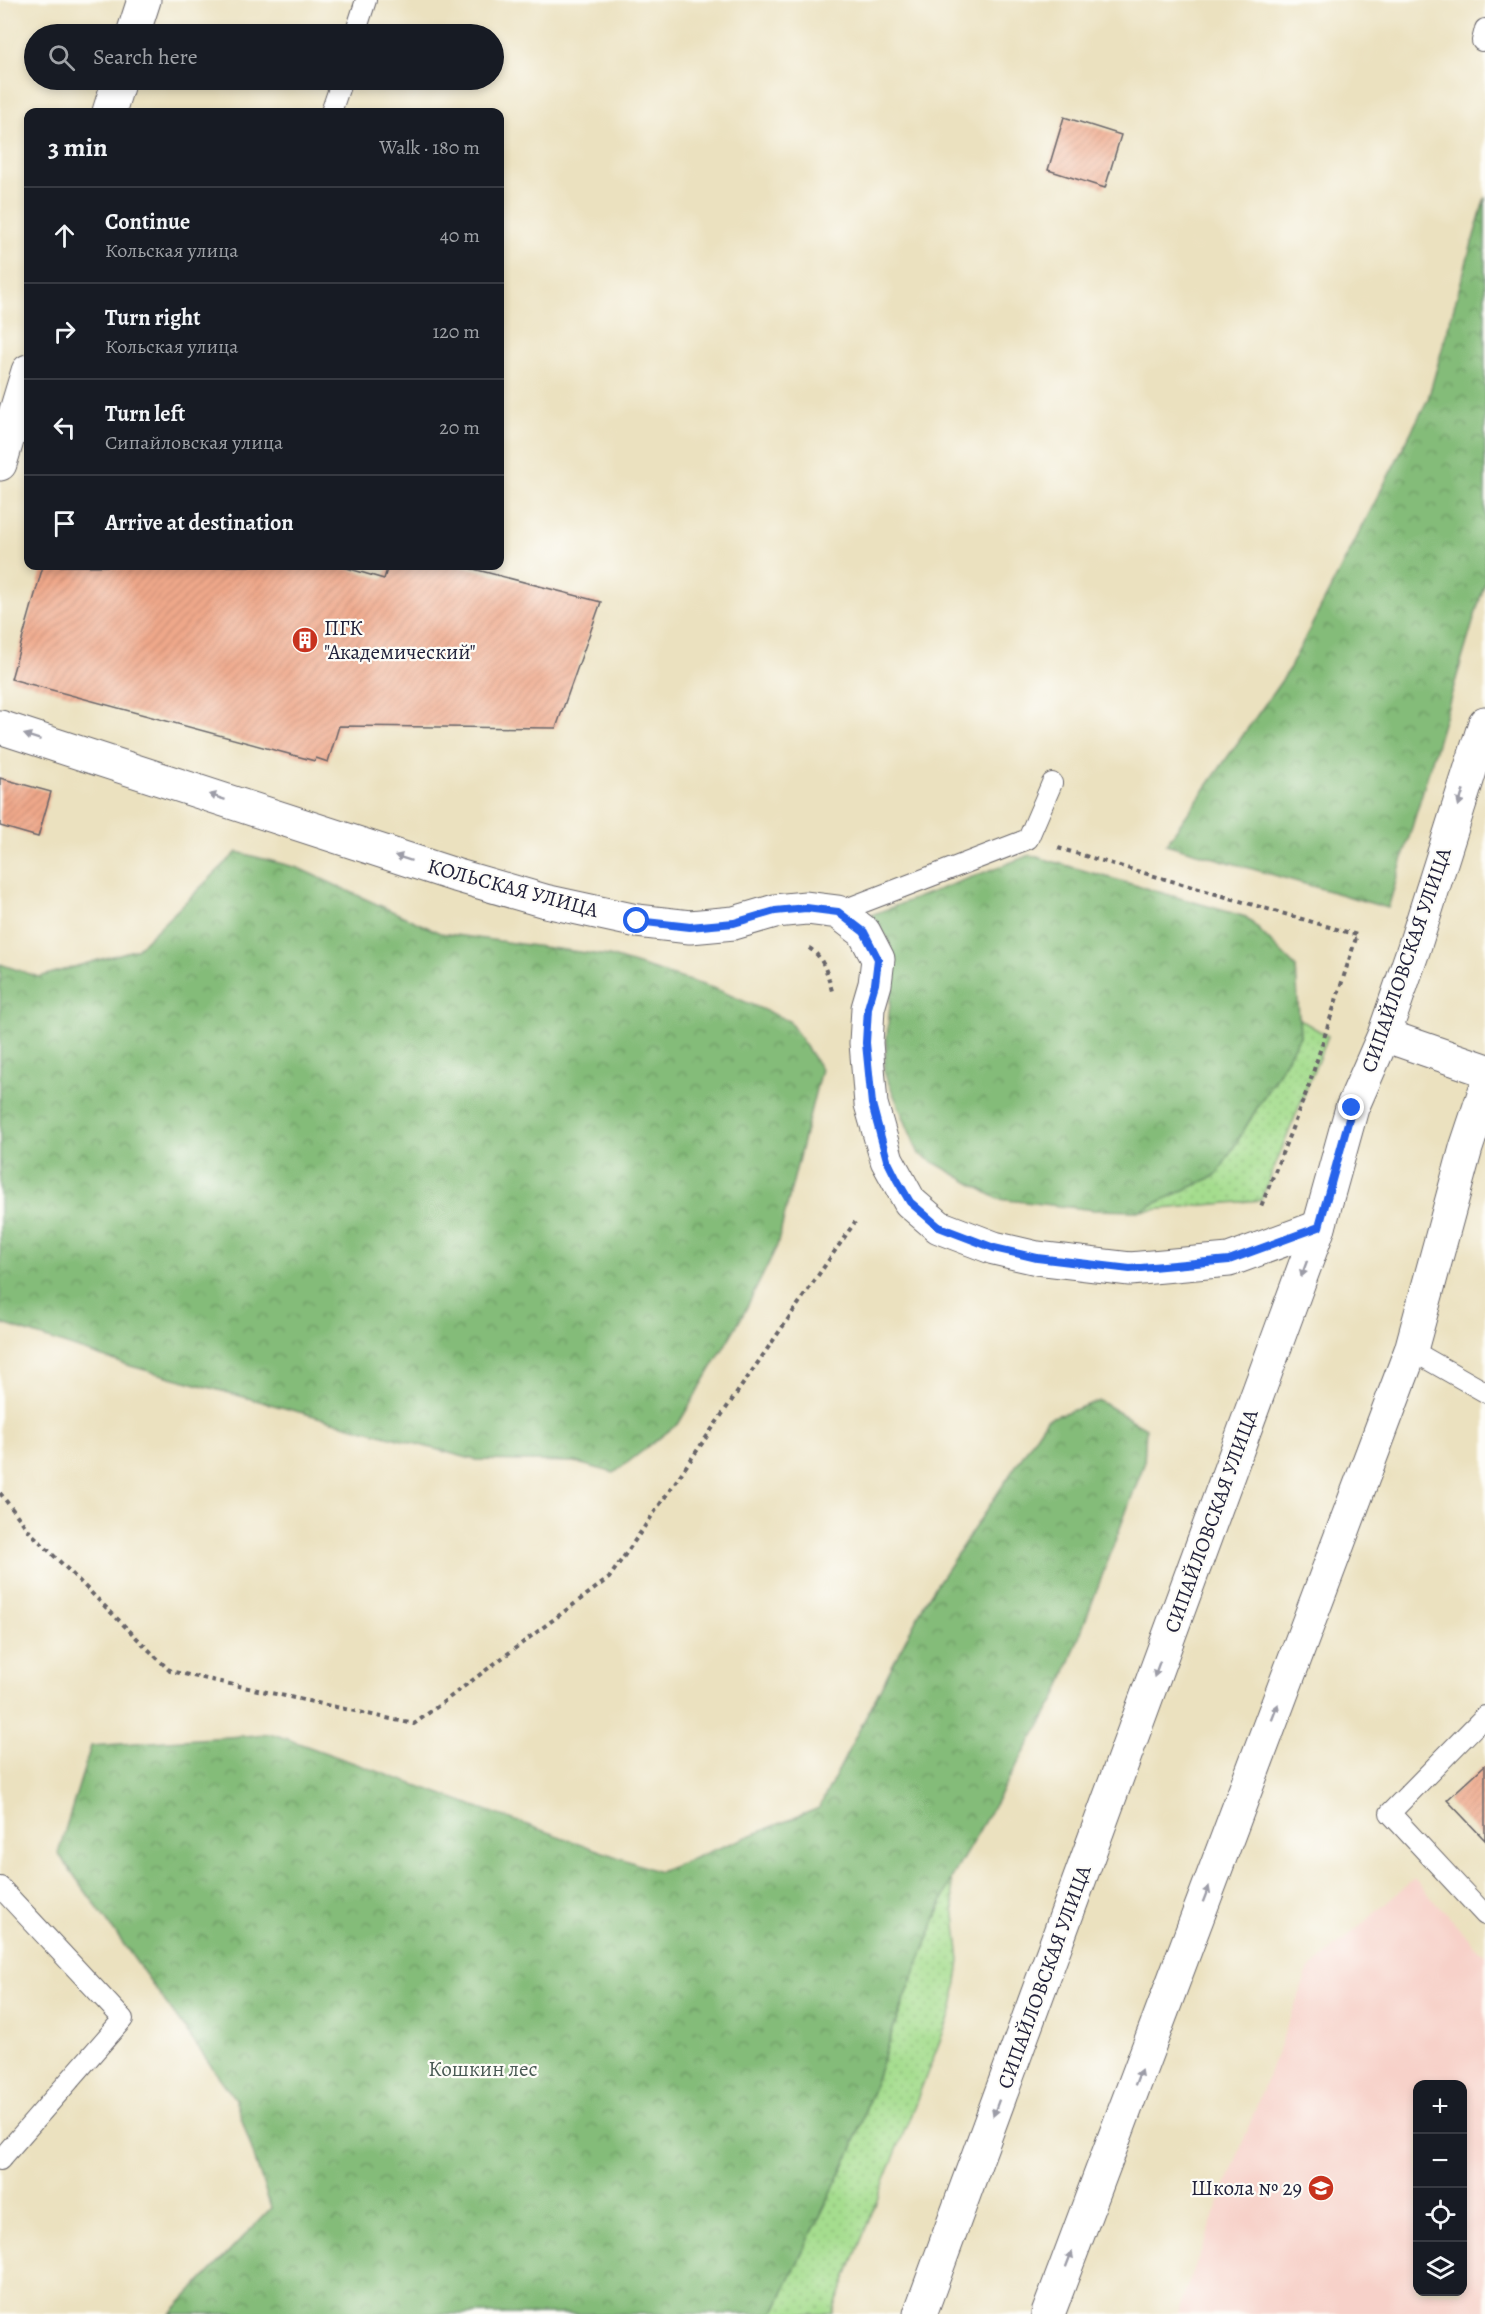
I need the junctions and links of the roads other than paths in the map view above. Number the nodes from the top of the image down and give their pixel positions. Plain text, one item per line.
1 (144, 0) edge
2 (366, 0) edge
3 (137, 24) edge
4 (359, 24) edge
5 (116, 90) edge
6 (339, 90) edge
7 (110, 108) edge
8 (332, 108) edge
9 (24, 384) edge
10 (0, 464) edge
11 (1485, 723) edge
12 (0, 727) edge
13 (1052, 783) dead end
14 (838, 912) junction
15 (1384, 1035) junction
16 (1485, 1070) edge
17 (1485, 1091) edge
18 (1319, 1227) junction
19 (1411, 1350) junction
20 (1485, 1392) edge
21 (1485, 1716) edge
22 (0, 1887) edge
23 (1485, 1915) edge
24 (0, 2160) edge
25 (920, 2314) edge
26 (1048, 2314) edge

1 - 3 main road
2 - 4 lane
5 - 7 main road
6 - 8 lane
9 - 10 main road
11 -> 15 main road, СИПАЙЛОВСКАЯ УЛИЦА
14 -> 12 main road, КОЛЬСКАЯ УЛИЦА
13 - 14 lane
14 - 18 main road
15 - 16 main road
15 - 18 main road, СИПАЙЛОВСКАЯ УЛИЦА
17 - 19 main road
18 -> 25 main road, СИПАЙЛОВСКАЯ УЛИЦА
19 - 20 lane
26 -> 19 main road
21 - 23 lane
22 - 24 lane

